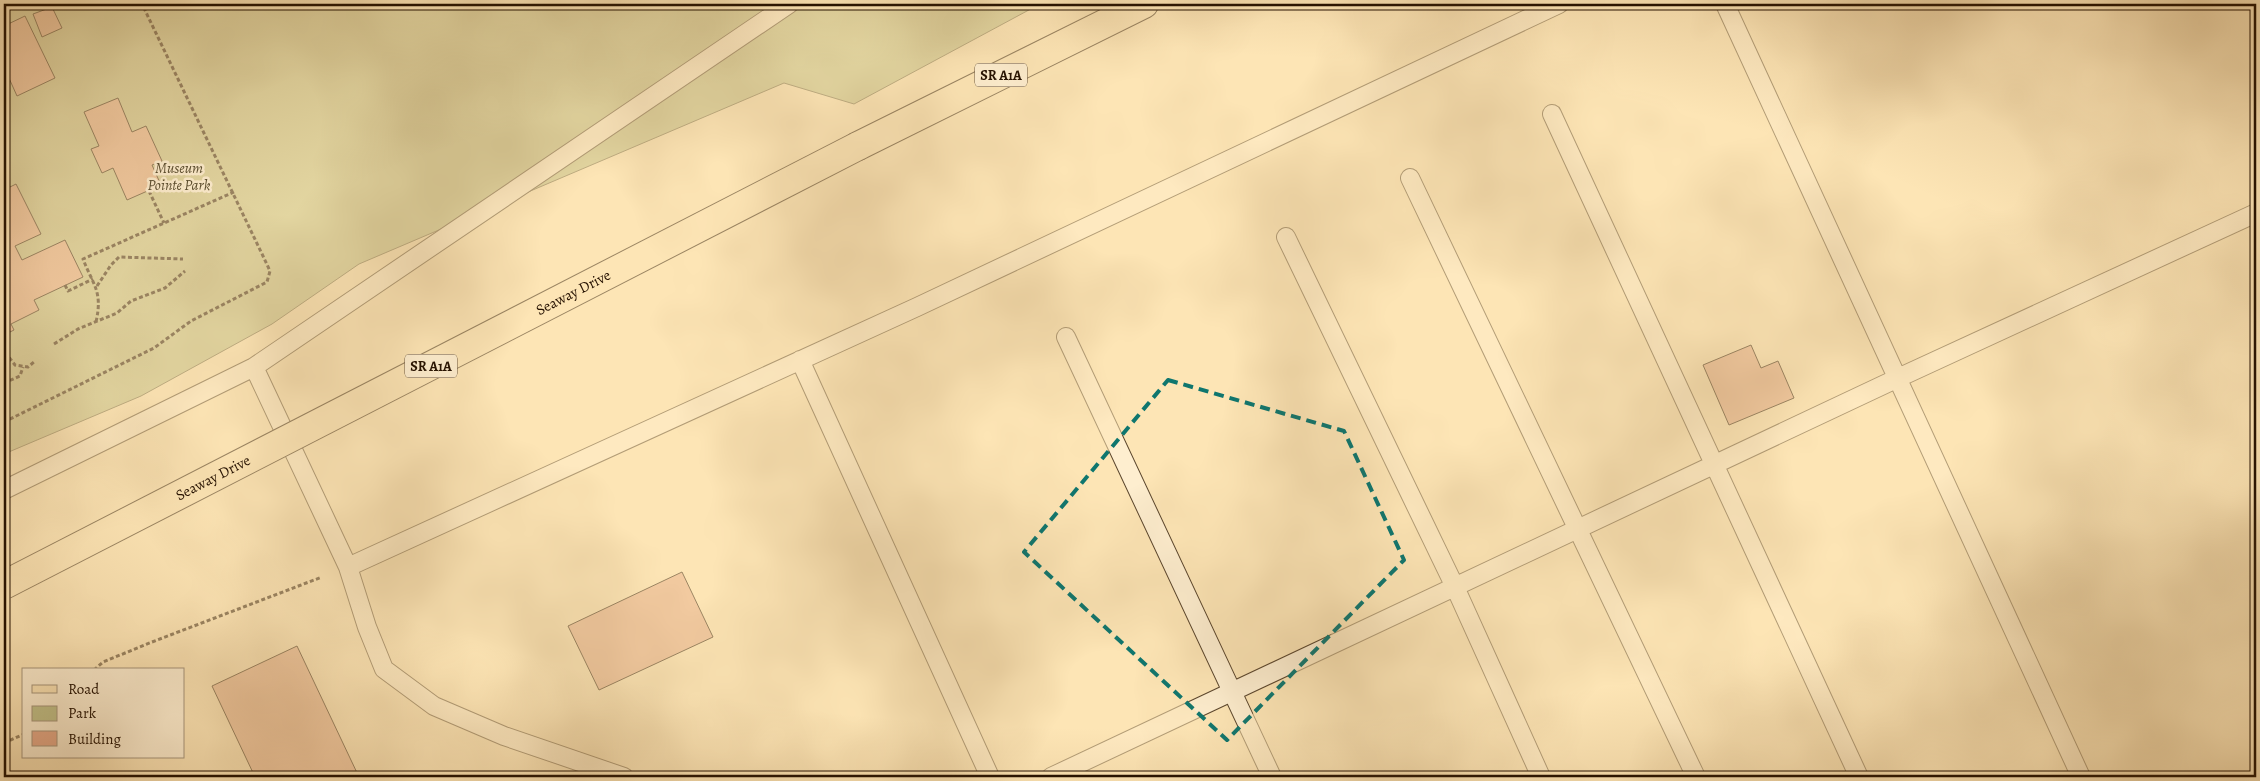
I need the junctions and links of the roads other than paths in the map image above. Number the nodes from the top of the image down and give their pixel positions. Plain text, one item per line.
1 (789, 4) edge
2 (1144, 4) edge
3 (1559, 4) edge
4 (1725, 4) edge
5 (1552, 114) dead end
6 (1410, 178) dead end
7 (2256, 213) edge
8 (1286, 237) dead end
9 (1066, 337) dead end
10 (800, 360) junction
11 (254, 367) junction
12 (1898, 378) junction
13 (1715, 464) junction
14 (4, 490) edge
15 (1579, 529) junction
16 (348, 567) junction
17 (4, 586) edge
18 (1455, 587) junction
19 (1233, 692) junction
20 (624, 777) edge
21 (990, 777) edge
22 (1051, 777) edge
23 (1272, 777) edge
24 (1541, 777) edge
25 (1696, 777) edge
26 (1859, 777) edge
27 (2081, 777) edge

1 - 11 lane
2 - 17 main road, Seaway Drive / SR A1A, bridge
3 - 10 lane
4 - 12 lane
5 - 13 lane
6 - 15 lane
7 - 12 lane
8 - 18 lane
9 - 19 lane
10 - 16 lane
10 - 21 lane
11 - 14 lane
11 - 16 lane
12 - 13 lane
12 - 27 lane
13 - 15 lane
13 - 26 lane
15 - 18 lane
15 - 25 lane
16 - 20 lane
18 - 19 lane
18 - 24 lane
19 - 22 lane
19 - 23 lane

